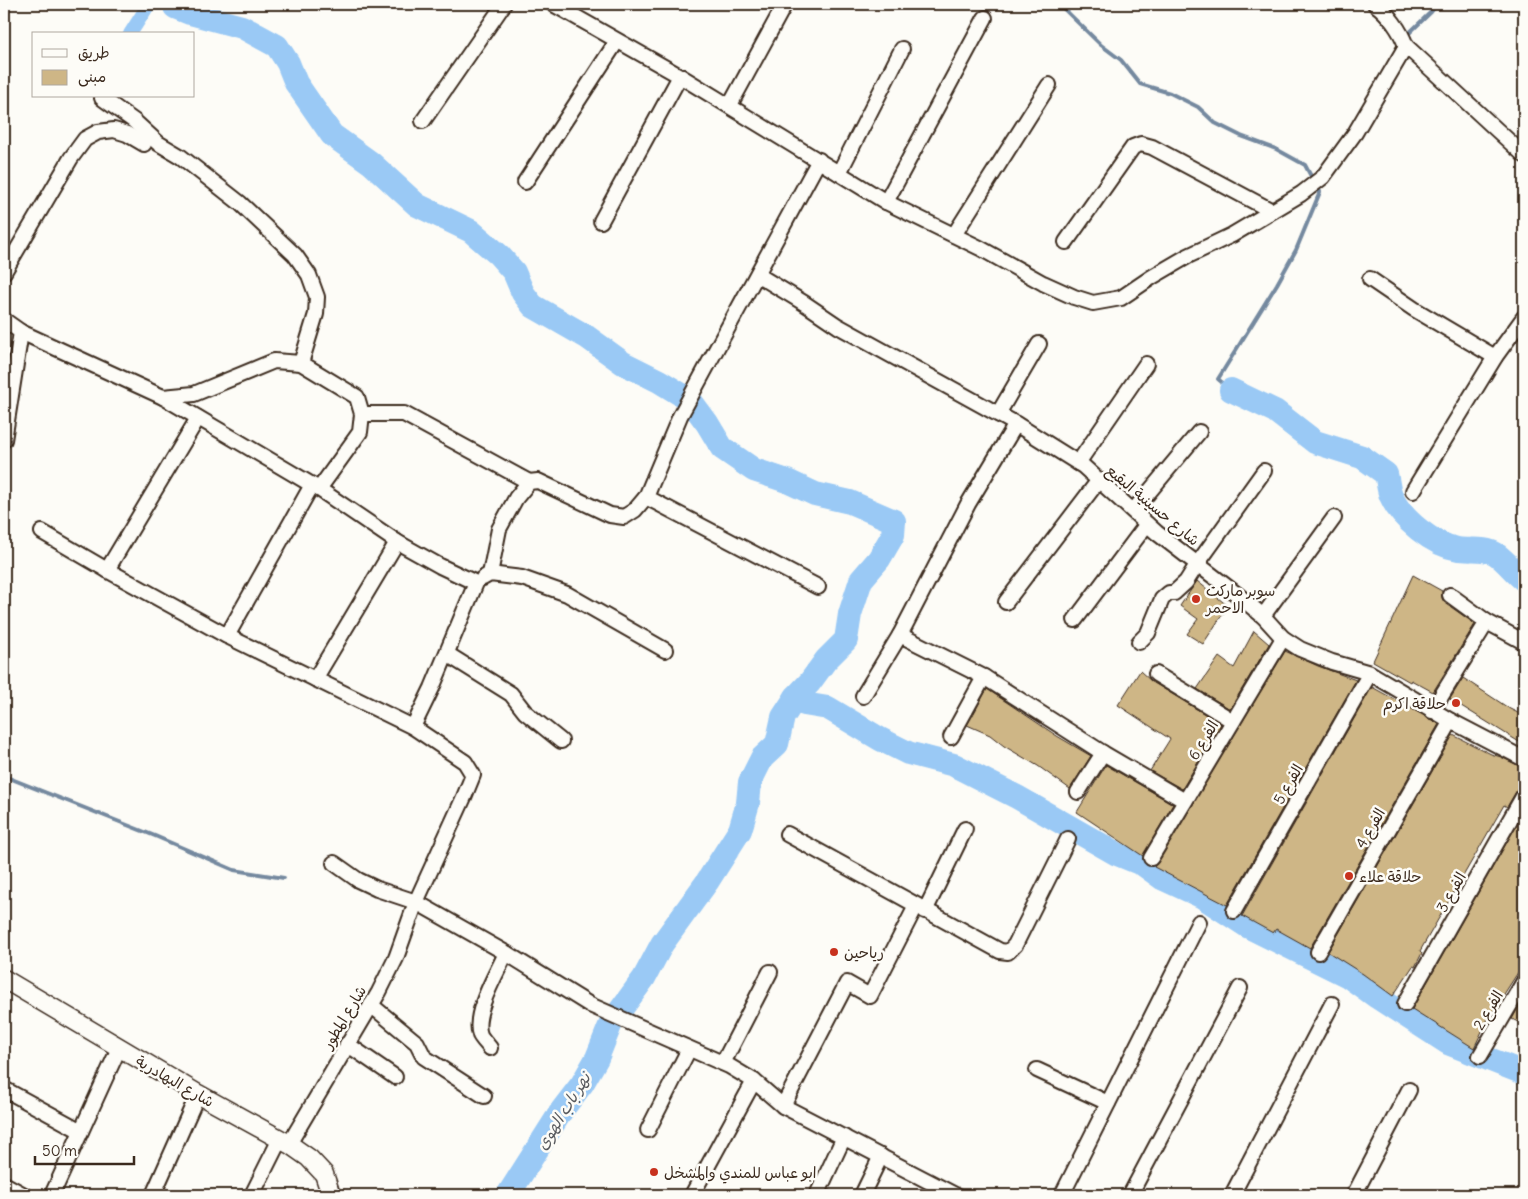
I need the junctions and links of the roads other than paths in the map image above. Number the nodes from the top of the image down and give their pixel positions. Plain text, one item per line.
1 (504, 4) edge
2 (553, 4) edge
3 (785, 4) edge
4 (1375, 4) edge
5 (985, 18) dead end
6 (617, 41) junction
7 (1406, 46) junction
8 (902, 49) dead end
9 (680, 76) junction
10 (1049, 85) dead end
11 (102, 98) dead end
12 (730, 105) junction
13 (423, 121) dead end
14 (144, 144) dead end
15 (1524, 156) edge
16 (819, 160) junction
17 (839, 173) junction
18 (526, 182) dead end
19 (886, 202) junction
20 (1272, 211) junction
21 (601, 221) dead end
22 (954, 234) junction
23 (1066, 242) dead end
24 (4, 272) edge
25 (758, 275) junction
26 (1370, 279) dead end
27 (1524, 317) edge
28 (4, 320) edge
29 (20, 332) junction
30 (1039, 344) dead end
31 (1495, 357) junction
32 (300, 363) junction
33 (1146, 364) dead end
34 (163, 397) junction
35 (362, 414) junction
36 (998, 414) junction
37 (198, 418) junction
38 (1016, 424) junction
39 (1199, 432) dead end
40 (4, 440) edge
41 (1078, 463) junction
42 (1264, 471) dead end
43 (1098, 480) junction
44 (529, 482) junction
45 (315, 487) junction
46 (1413, 491) dead end
47 (646, 497) junction
48 (1134, 510) junction
49 (1334, 518) dead end
50 (1147, 524) junction
51 (42, 532) dead end
52 (397, 542) junction
53 (1198, 563) junction
54 (107, 570) junction
55 (490, 574) junction
56 (476, 582) junction
57 (818, 587) dead end
58 (1450, 595) dead end
59 (1006, 602) dead end
60 (1263, 616) junction
61 (1075, 620) dead end
62 (1487, 622) junction
63 (900, 635) junction
64 (227, 636) junction
65 (1283, 638) junction
66 (1139, 642) dead end
67 (1524, 642) edge
68 (665, 650) dead end
69 (447, 654) junction
70 (1370, 673) junction
71 (1156, 674) dead end
72 (984, 677) junction
73 (315, 679) junction
74 (863, 696) dead end
75 (1432, 711) junction
76 (1233, 721) junction
77 (1451, 721) junction
78 (413, 727) junction
79 (951, 737) dead end
80 (561, 740) dead end
81 (1103, 753) junction
82 (1524, 759) edge
83 (1078, 792) dead end
84 (1524, 795) edge
85 (1185, 801) junction
86 (965, 829) dead end
87 (787, 834) dead end
88 (1068, 839) dead end
89 (1151, 858) dead end
90 (334, 863) dead end
91 (416, 902) junction
92 (921, 908) junction
93 (1234, 912) dead end
94 (1199, 922) dead end
95 (1318, 952) dead end
96 (506, 954) junction
97 (770, 972) dead end
98 (4, 979) edge
99 (1524, 981) edge
100 (1240, 988) dead end
101 (1332, 1004) dead end
102 (1405, 1004) dead end
103 (371, 1005) junction
104 (347, 1044) junction
105 (119, 1048) junction
106 (490, 1048) dead end
107 (689, 1049) junction
108 (1480, 1056) dead end
109 (724, 1063) junction
110 (1037, 1070) dead end
111 (395, 1077) dead end
112 (754, 1081) junction
113 (4, 1089) edge
114 (1409, 1090) dead end
115 (198, 1094) junction
116 (484, 1096) dead end
117 (1108, 1103) junction
118 (783, 1106) junction
119 (648, 1130) dead end
120 (81, 1131) junction
121 (844, 1137) junction
122 (285, 1141) junction
123 (881, 1156) junction
124 (4, 1184) edge
125 (24, 1195) edge
126 (52, 1195) edge
127 (153, 1195) edge
128 (252, 1195) edge
129 (331, 1195) edge
130 (692, 1195) edge
131 (817, 1195) edge
132 (862, 1195) edge
133 (954, 1195) edge
134 (1062, 1195) edge
135 (1130, 1195) edge
136 (1232, 1195) edge
137 (1354, 1195) edge

1 - 13 street
2 - 6 street
3 - 12 street
4 - 7 street
5 - 19 street
6 - 9 street
6 - 18 street
7 - 15 street
7 - 20 street
8 - 17 street
9 - 12 street
9 - 21 street
10 - 22 street
11 - 32 street
12 - 16 street
14 - 24 street
16 - 17 street
16 - 25 street
17 - 19 street
19 - 22 street
20 - 22 street
20 - 23 street
25 - 36 street, شارع حسينية البقيع
25 - 47 street
26 - 31 street
27 - 31 street
28 - 29 street
29 - 34 street
29 - 40 street
30 - 36 street
31 - 46 street
32 - 34 street
32 - 35 street
33 - 41 street
34 - 37 street
35 - 44 street
35 - 45 street
36 - 38 street, شارع حسينية البقيع
37 - 45 street
37 - 54 street
38 - 41 street, شارع حسينية البقيع
38 - 63 street
39 - 48 street
41 - 43 street, شارع حسينية البقيع
42 - 53 street
43 - 48 street, شارع حسينية البقيع
43 - 59 street
44 - 47 street
44 - 55 street
45 - 52 street
45 - 64 street
47 - 57 street
48 - 50 street, شارع حسينية البقيع
49 - 60 street
50 - 53 street, شارع حسينية البقيع
50 - 61 street
51 - 54 street
52 - 56 street
52 - 73 street
53 - 60 street, شارع حسينية البقيع
53 - 66 street
54 - 64 street
55 - 56 street
55 - 68 street
56 - 69 street
58 - 62 street
60 - 65 street, شارع حسينية البقيع
62 - 67 street
62 - 75 street
63 - 72 street
63 - 74 street
64 - 73 street
65 - 70 street, شارع حسينية البقيع
65 - 76 street, الفرع 6
69 - 78 street
69 - 80 street
70 - 75 street, شارع حسينية البقيع
70 - 93 street, الفرع 5
71 - 76 street
72 - 79 street
72 - 81 street
73 - 78 street
75 - 77 street, شارع حسينية البقيع
76 - 85 street, الفرع 6
77 - 82 street, شارع حسينية البقيع
77 - 95 street, الفرع 4
78 - 91 street, شارع المطور
81 - 83 street
81 - 85 street
84 - 102 street, الفرع 3
85 - 89 street, الفرع 6
86 - 92 street
87 - 92 street
88 - 92 street
90 - 91 street
91 - 96 street
91 - 103 street, شارع المطور
92 - 118 street
94 - 117 street
96 - 106 street
96 - 107 street
97 - 109 street
98 - 105 main road, شارع البهادرية
99 - 108 street, الفرع 2
100 - 135 street
101 - 136 street
103 - 104 street, شارع المطور
103 - 116 street
104 - 111 street
104 - 122 street, شارع المطور
105 - 115 main road, شارع البهادرية
105 - 120 street
107 - 109 street
107 - 119 street
109 - 112 street
110 - 117 street
112 - 118 street
112 - 130 street
113 - 120 street
114 - 137 street
115 - 122 main road, شارع البهادرية
115 - 127 street
117 - 134 street
118 - 121 street
120 - 126 street
121 - 123 street
121 - 131 street
122 - 128 street, شارع المطور
122 - 129 main road, شارع البهادرية
123 - 132 street
123 - 133 street
124 - 125 street

